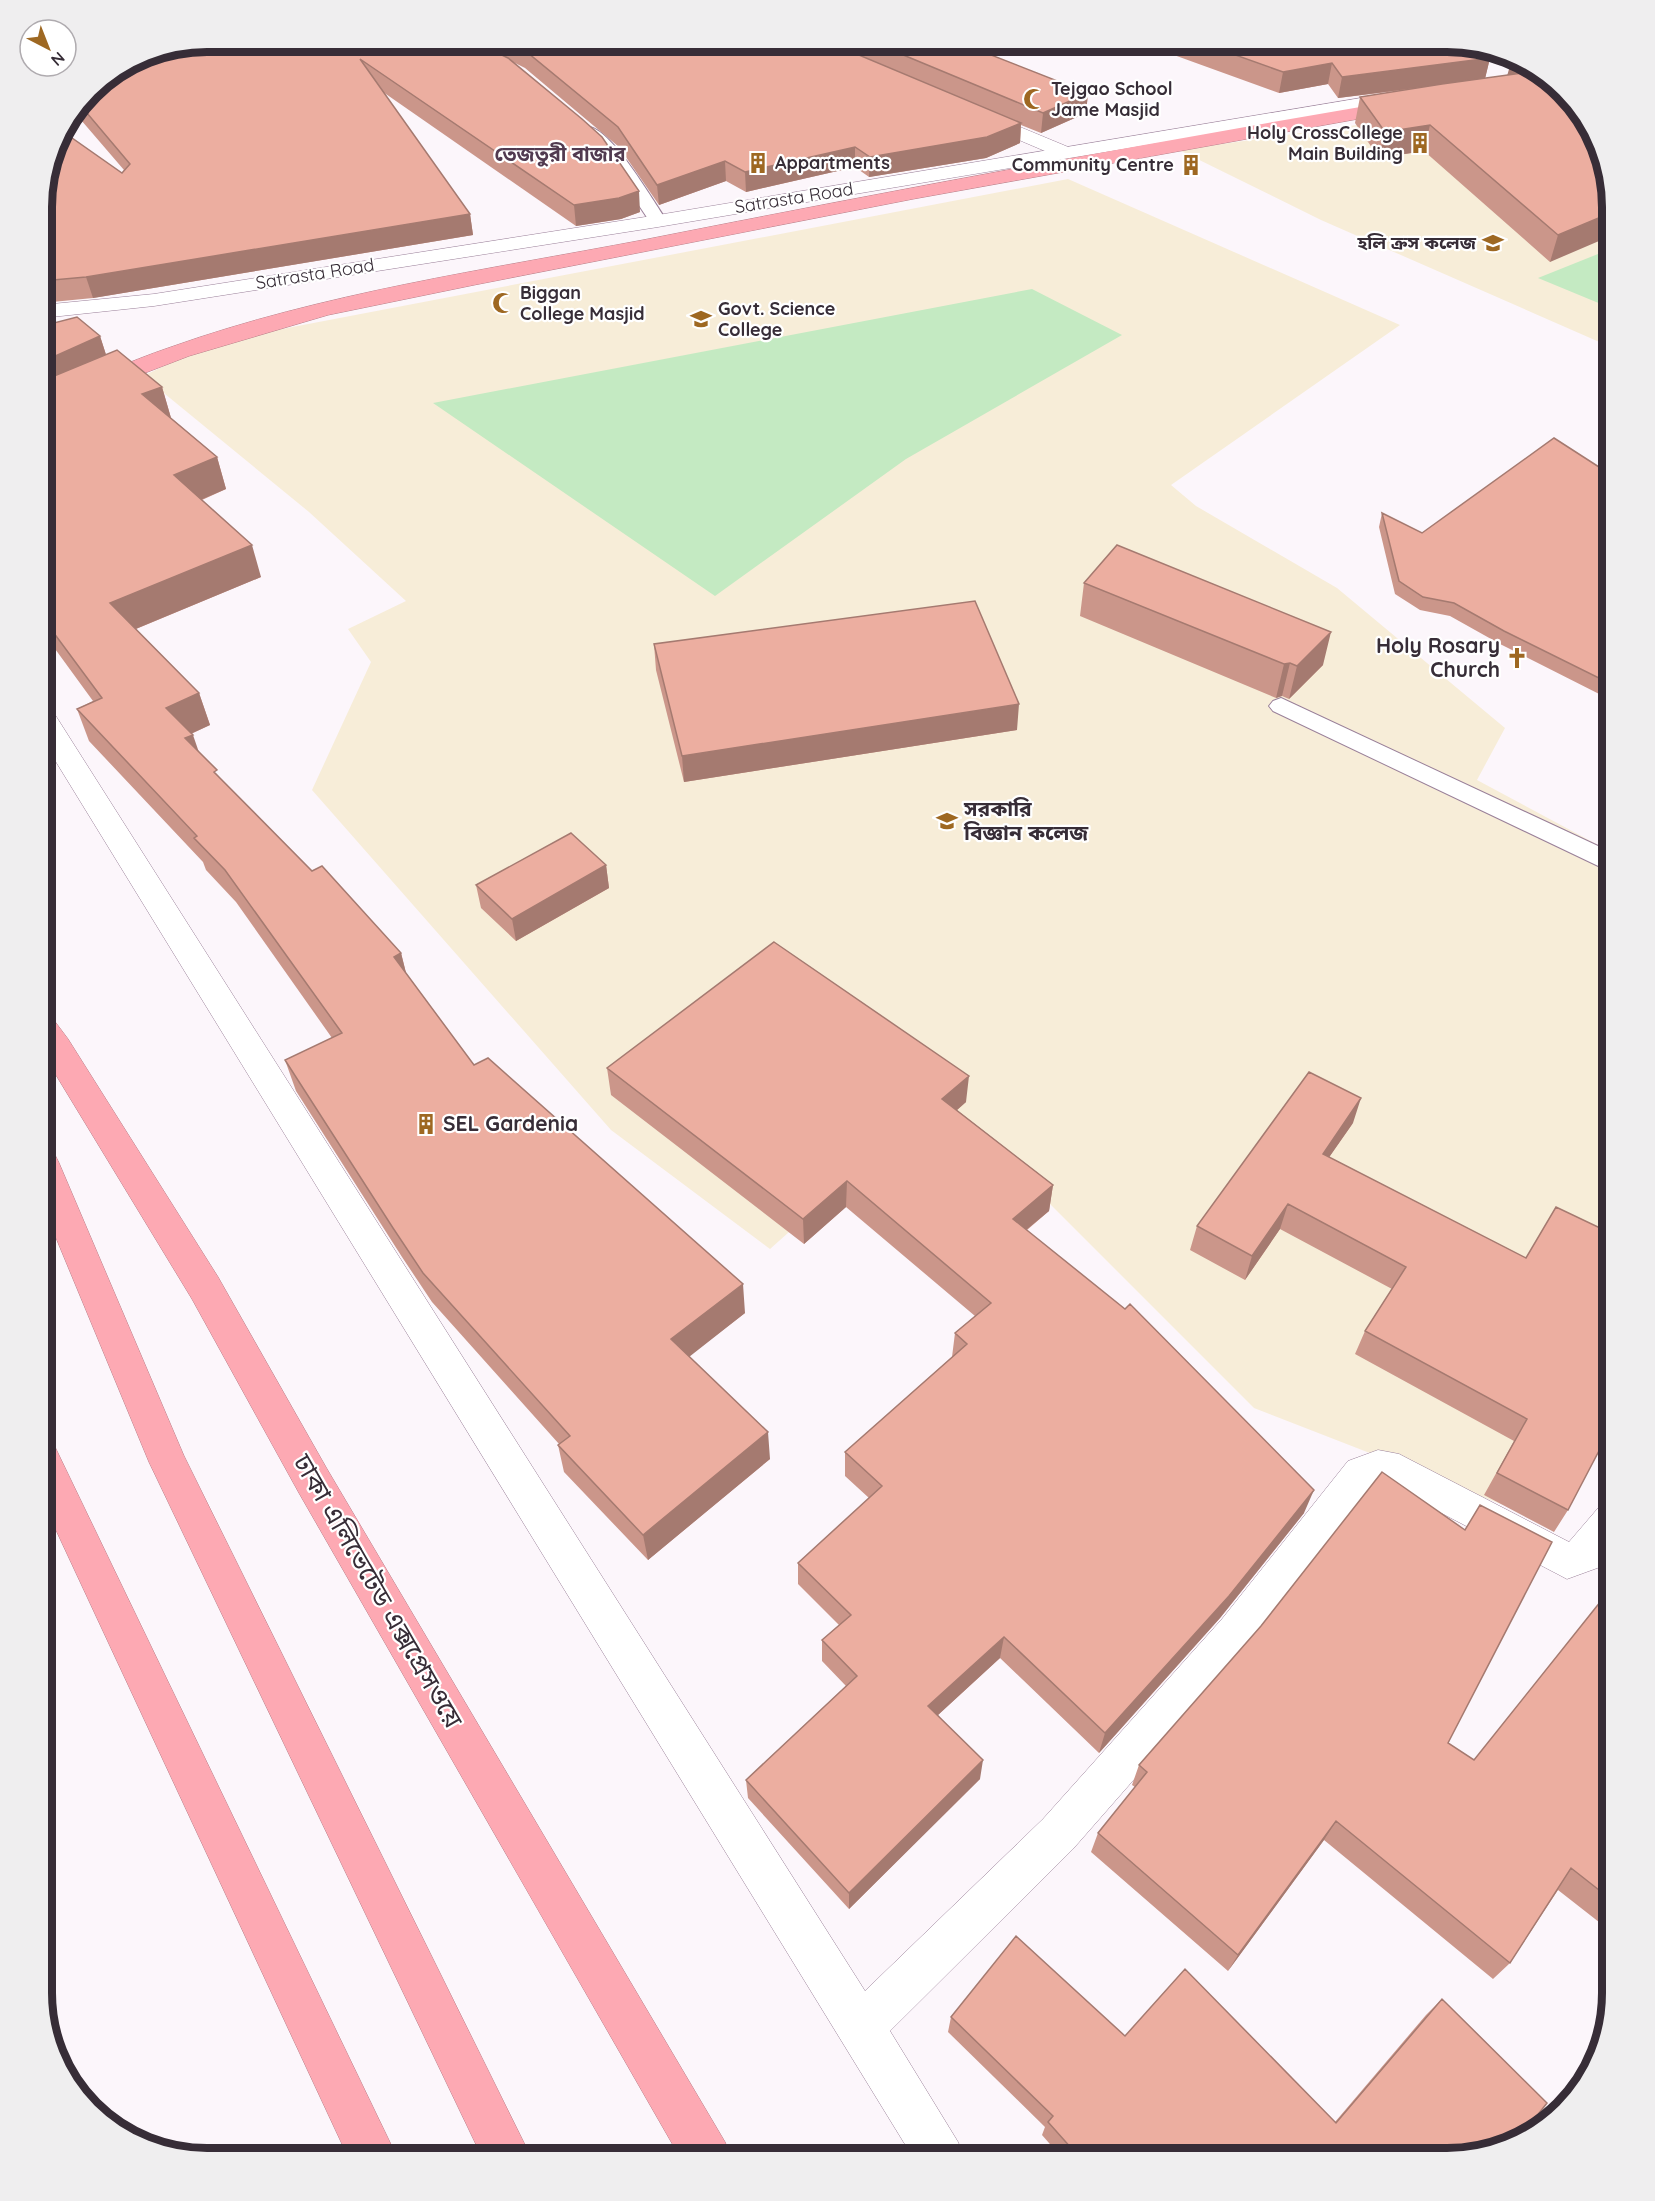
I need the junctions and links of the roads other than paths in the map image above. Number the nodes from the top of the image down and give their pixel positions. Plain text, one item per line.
1 (1421, 99) joint
2 (967, 111) edge
3 (574, 119) edge
4 (1066, 153) junction
5 (658, 221) junction
6 (53, 311) edge
7 (53, 405) edge
8 (1281, 706) dead end
9 (53, 733) edge
10 (1602, 859) edge
11 (53, 1043) edge
12 (52, 1188) edge
13 (52, 1481) edge
14 (1602, 1534) edge
15 (861, 2026) junction
16 (369, 2148) edge
17 (503, 2148) edge
18 (702, 2148) edge
19 (934, 2148) edge

1 - 4 street, Satrasta Road
1 - 7 highway
2 - 4 street
3 - 5 lane
4 - 5 street, Satrasta Road
5 - 6 street, Satrasta Road
8 - 10 lane
9 - 15 street
11 - 18 highway, ঢাকা এলিভেটেড এক্সপ্রেসওয়ে
12 - 17 highway
13 - 16 highway
14 - 15 street
15 - 19 street

